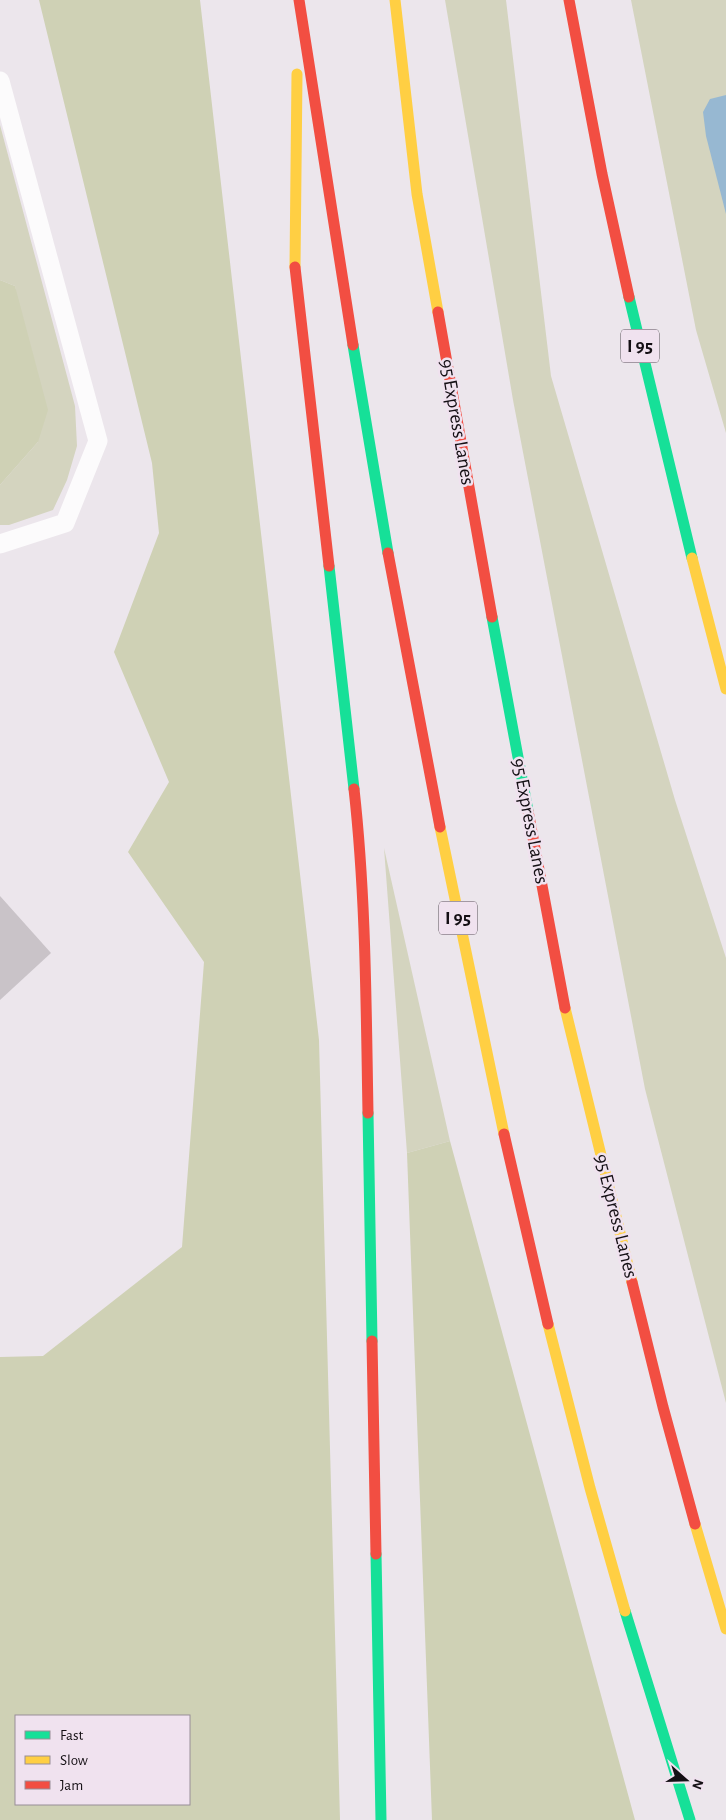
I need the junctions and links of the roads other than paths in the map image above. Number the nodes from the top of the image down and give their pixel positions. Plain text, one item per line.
1 (299, 0) edge
2 (395, 0) edge
3 (569, 0) edge
4 (0, 81) edge
5 (0, 544) edge
6 (726, 689) edge
7 (711, 1581) junction
8 (726, 1613) edge
9 (726, 1628) edge
10 (381, 1820) edge
11 (690, 1820) edge

1 - 10 highway
1 - 11 highway, I 95
2 - 7 highway, 95 Express Lanes
3 - 6 highway, I 95
4 - 5 lane
7 - 8 highway
7 - 9 highway, 95 Express Lanes

